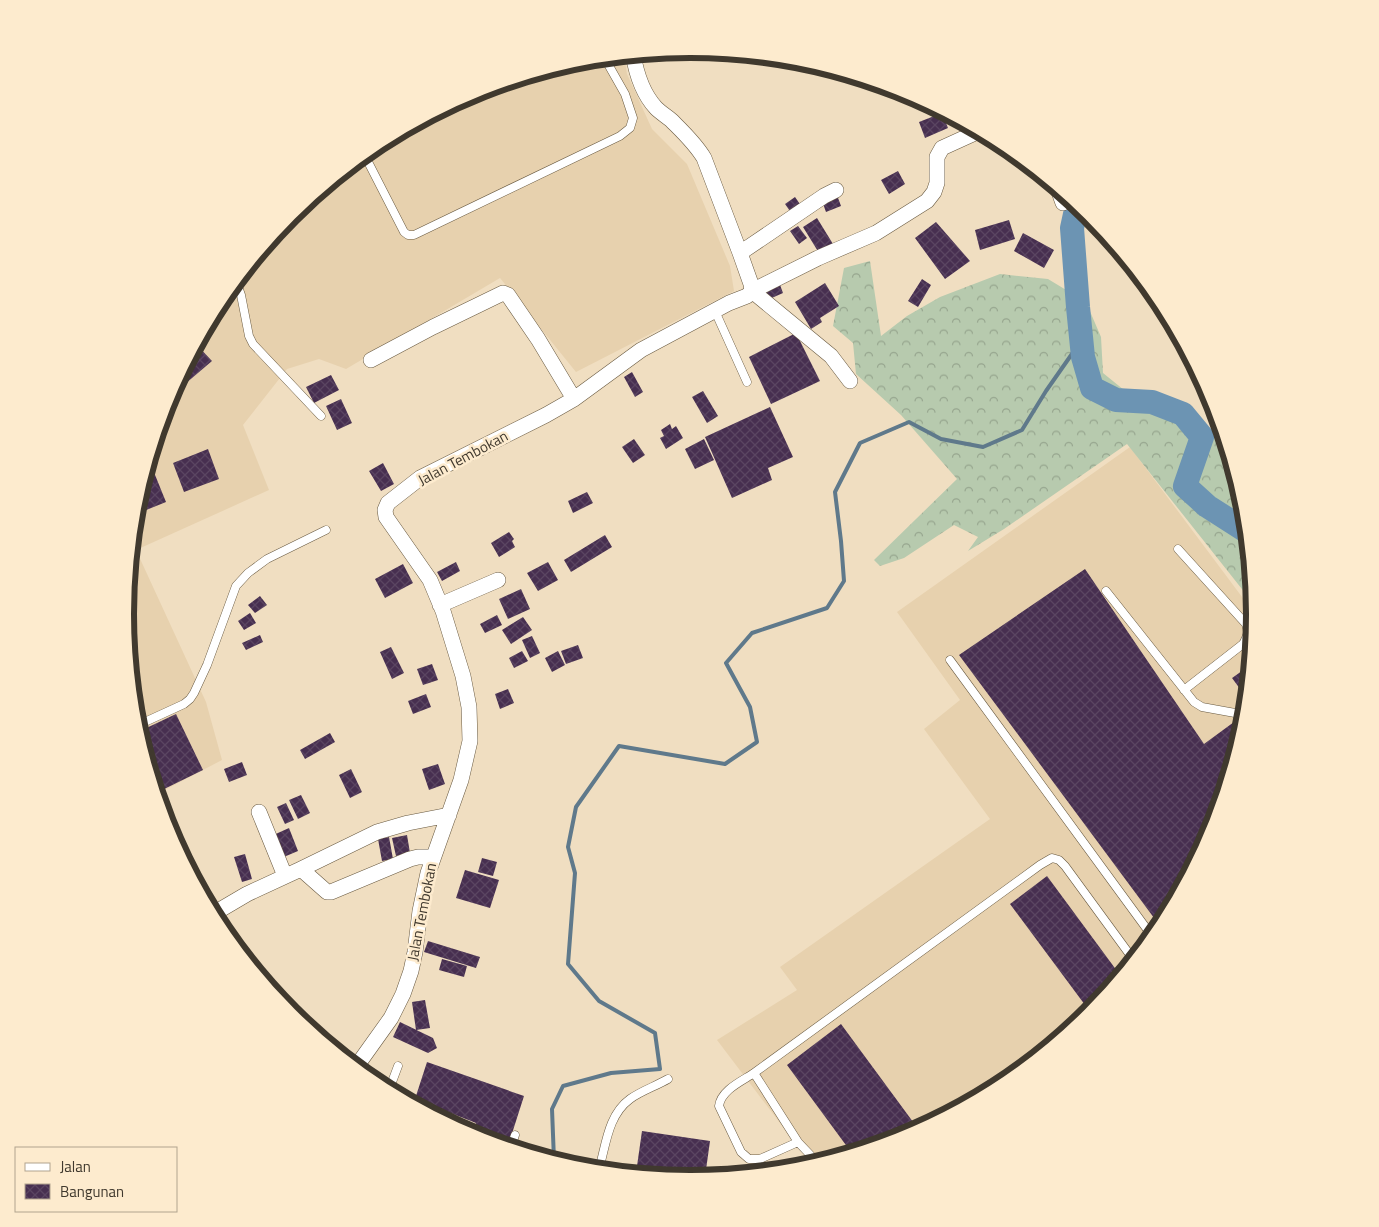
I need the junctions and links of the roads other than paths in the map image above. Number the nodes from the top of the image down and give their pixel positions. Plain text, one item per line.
1 (635, 61) edge
2 (608, 64) edge
3 (972, 134) edge
4 (367, 161) edge
5 (836, 190) dead end
6 (740, 253) junction
7 (239, 288) edge
8 (752, 291) junction
9 (715, 311) junction
10 (371, 360) dead end
11 (850, 381) dead end
12 (747, 382) dead end
13 (574, 399) junction
14 (320, 416) dead end
15 (326, 530) dead end
16 (1178, 549) dead end
17 (498, 580) dead end
18 (1106, 591) dead end
19 (440, 605) junction
20 (1245, 623) edge
21 (1244, 641) edge
22 (950, 660) dead end
23 (1184, 690) junction
24 (1236, 714) edge
25 (144, 722) edge
26 (259, 812) dead end
27 (449, 814) junction
28 (426, 857) junction
29 (301, 869) junction
30 (285, 876) junction
31 (220, 910) edge
32 (1147, 929) edge
33 (1129, 954) edge
34 (360, 1061) edge
35 (398, 1066) dead end
36 (754, 1073) junction
37 (668, 1080) dead end
38 (391, 1082) edge
39 (515, 1135) dead end
40 (513, 1141) edge
41 (798, 1142) junction
42 (811, 1156) edge
43 (601, 1162) edge

1 - 6 street
2 - 4 lane
3 - 8 street, Jalan Tembokan
5 - 6 street
6 - 8 street
7 - 14 lane
8 - 9 street, Jalan Tembokan
8 - 11 street
9 - 12 lane
9 - 13 street, Jalan Tembokan
10 - 13 street
13 - 19 street, Jalan Tembokan
15 - 25 lane
16 - 20 lane
17 - 19 street
18 - 23 lane
19 - 27 street, Jalan Tembokan
21 - 23 lane
22 - 32 lane
23 - 24 lane
26 - 30 street
27 - 28 street, Jalan Tembokan
27 - 29 street
28 - 29 street
28 - 34 street, Jalan Tembokan
29 - 30 street
30 - 31 street
33 - 36 lane
35 - 38 lane
36 - 41 lane
36 - 41 lane
37 - 43 lane
39 - 40 lane
41 - 42 lane

